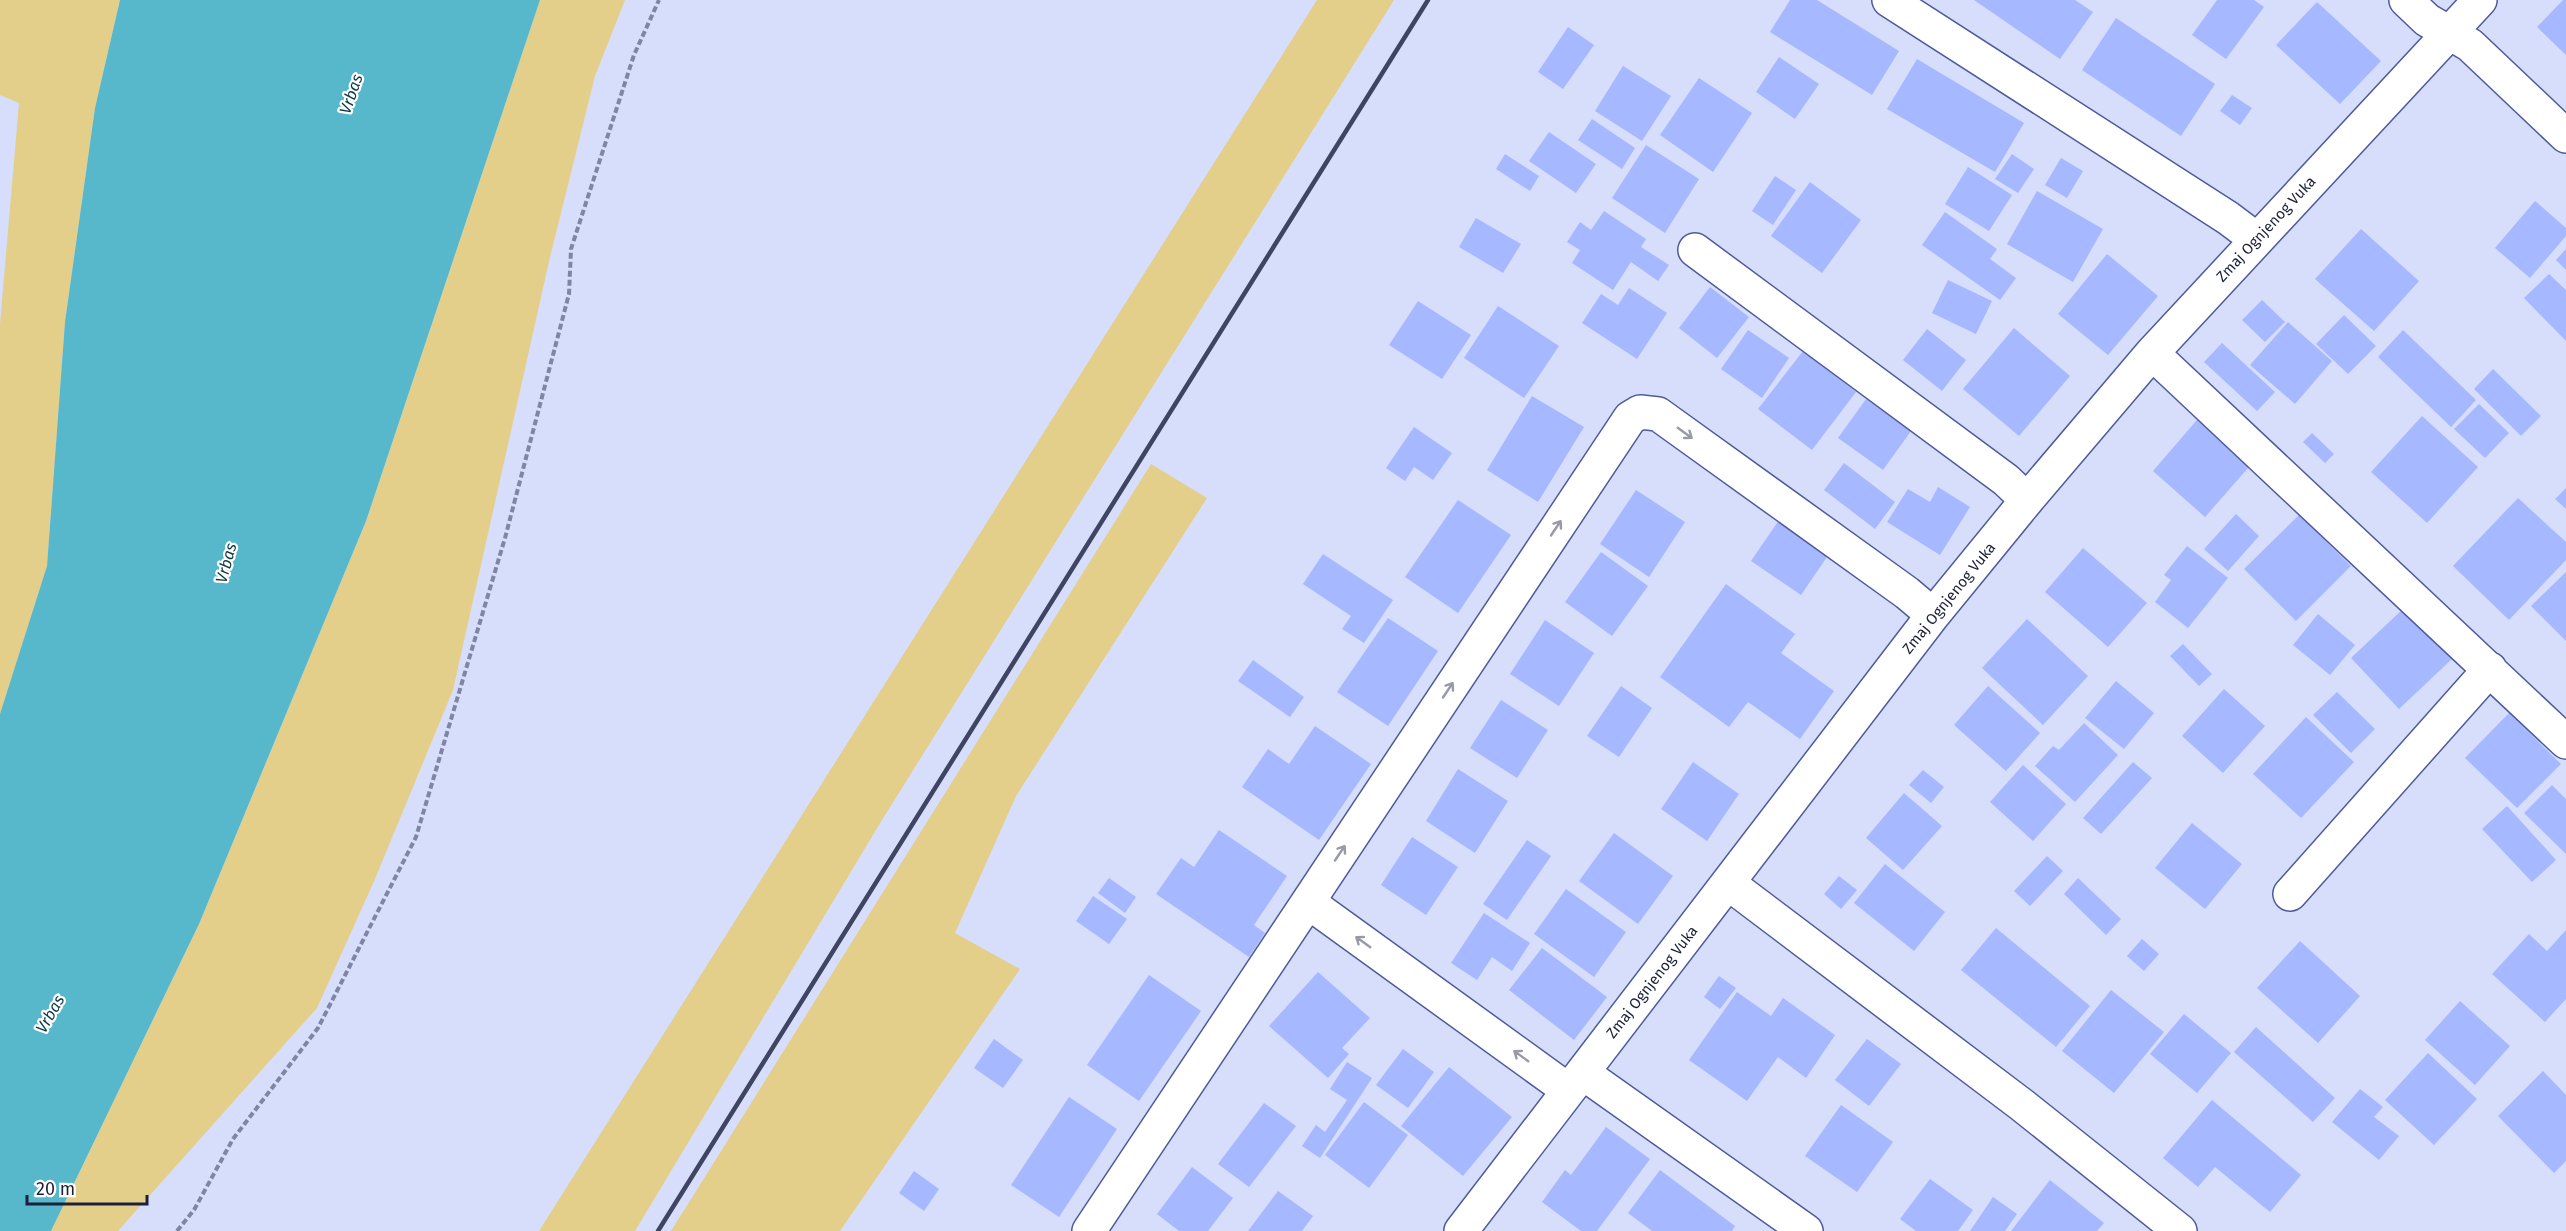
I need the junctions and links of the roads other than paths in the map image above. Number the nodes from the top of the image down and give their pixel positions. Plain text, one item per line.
1 (1889, 0) edge
2 (2406, 0) edge
3 (2480, 0) edge
4 (2448, 33) junction
5 (2566, 136) edge
6 (2256, 239) junction
7 (1695, 250) dead end
8 (2152, 353) junction
9 (2028, 500) junction
10 (1934, 615) junction
11 (2490, 669) junction
12 (2566, 742) edge
13 (1728, 884) junction
14 (2290, 894) dead end
15 (1308, 902) junction
16 (1576, 1081) junction
17 (1089, 1231) edge
18 (1461, 1231) edge
19 (1806, 1231) edge
20 (2180, 1231) edge

1 - 6 street
2 - 4 street
3 - 4 street, Zmaj Ognjenog Vuka
4 - 5 street
4 - 6 street, Zmaj Ognjenog Vuka
6 - 8 street, Zmaj Ognjenog Vuka
7 - 9 street
8 - 9 street, Zmaj Ognjenog Vuka
8 - 11 street
9 - 10 street, Zmaj Ognjenog Vuka
10 - 13 street, Zmaj Ognjenog Vuka
15 -> 10 street
11 - 12 street
11 - 14 street
13 - 16 street, Zmaj Ognjenog Vuka
13 - 20 street
16 -> 15 street
15 - 17 street
16 - 18 street, Zmaj Ognjenog Vuka
16 - 19 street

